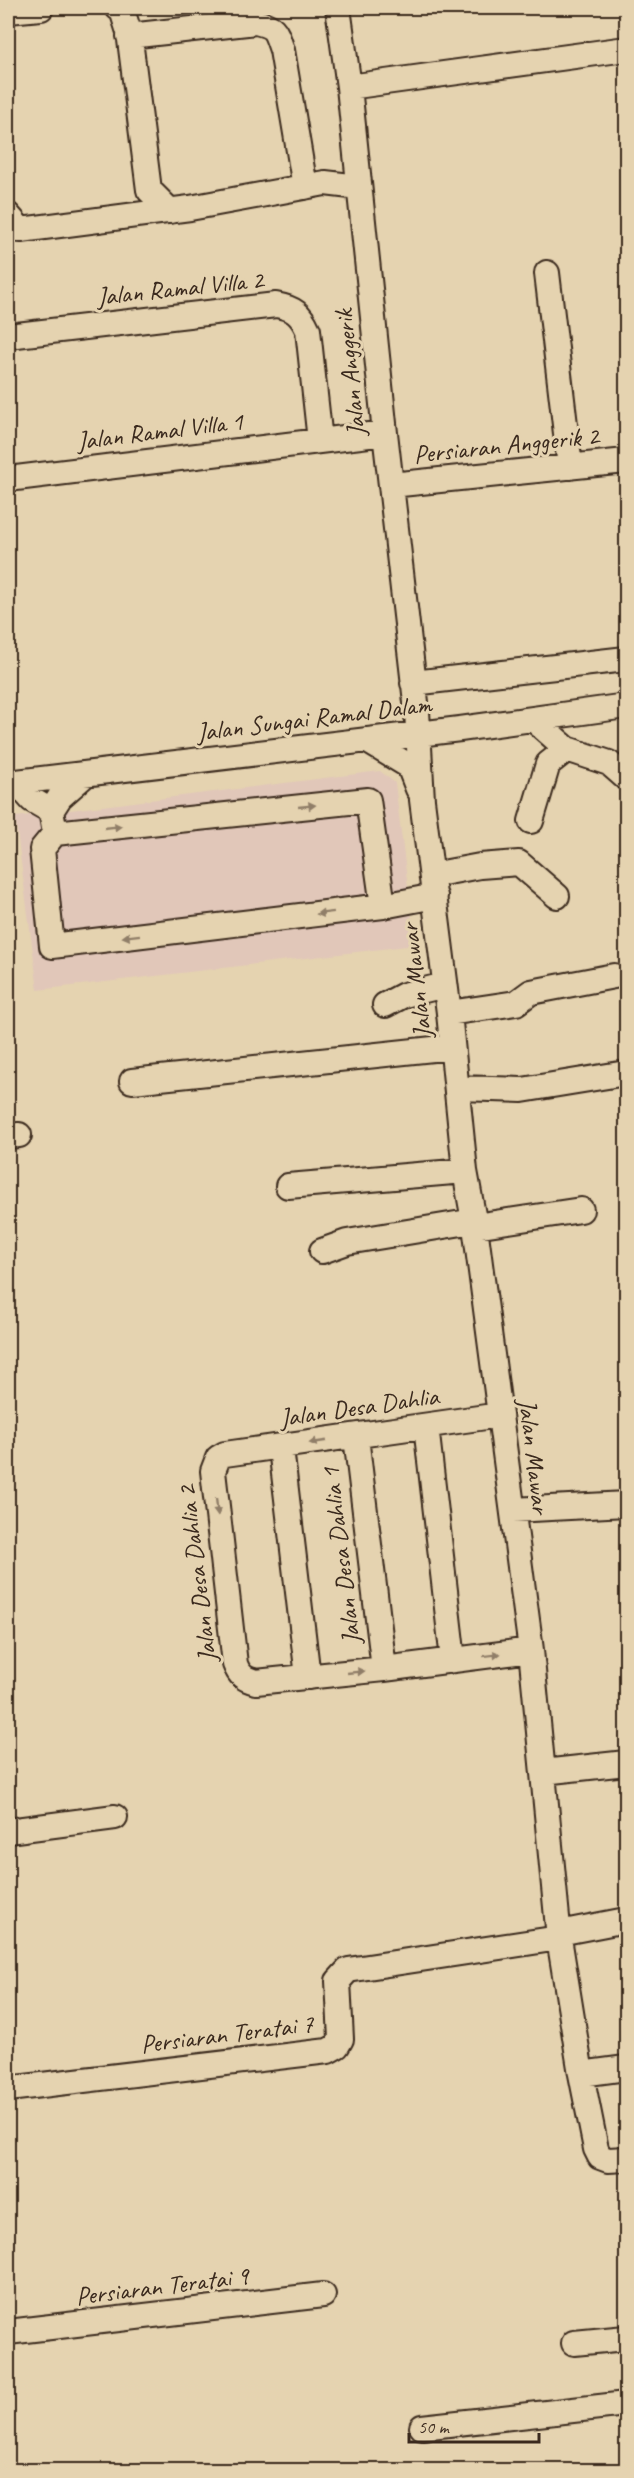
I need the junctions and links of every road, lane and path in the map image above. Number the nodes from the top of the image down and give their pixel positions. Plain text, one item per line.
1 (41, 8) edge
2 (118, 8) edge
3 (338, 8) edge
4 (8, 11) edge
5 (129, 36) junction
6 (627, 49) edge
7 (349, 87) junction
8 (305, 187) junction
9 (360, 187) junction
10 (170, 211) junction
11 (8, 215) edge
12 (547, 273) dead end
13 (8, 336) edge
14 (385, 433) junction
15 (320, 441) junction
16 (627, 461) edge
17 (570, 467) junction
18 (8, 478) edge
19 (391, 485) junction
20 (627, 659) edge
21 (413, 683) junction
22 (627, 706) edge
23 (533, 718) junction
24 (460, 729) junction
25 (418, 734) junction
26 (366, 740) junction
27 (567, 749) junction
28 (86, 774) junction
29 (627, 778) edge
30 (12, 783) edge
31 (422, 800) junction
32 (531, 821) dead end
33 (53, 822) junction
34 (434, 886) junction
35 (557, 896) dead end
36 (383, 906) junction
37 (614, 976) dead end
38 (445, 986) junction
39 (385, 1005) dead end
40 (449, 1013) junction
41 (452, 1047) junction
42 (627, 1073) edge
43 (132, 1081) dead end
44 (457, 1088) junction
45 (465, 1171) junction
46 (288, 1186) dead end
47 (581, 1210) dead end
48 (474, 1223) junction
49 (322, 1251) dead end
50 (500, 1414) junction
51 (426, 1426) junction
52 (356, 1437) junction
53 (281, 1448) junction
54 (225, 1455) joint
55 (627, 1504) edge
56 (513, 1510) junction
57 (531, 1650) junction
58 (453, 1660) junction
59 (384, 1669) junction
60 (308, 1677) junction
61 (627, 1763) edge
62 (543, 1772) junction
63 (115, 1817) dead end
64 (8, 1832) edge
65 (627, 1920) edge
66 (559, 1936) junction
67 (627, 2068) edge
68 (581, 2074) junction
69 (8, 2089) edge
70 (627, 2159) edge
71 (323, 2295) dead end
72 (8, 2332) edge
73 (627, 2338) edge
74 (574, 2343) dead end
75 (627, 2404) edge
76 (422, 2427) dead end

1 - 4 street
2 - 5 street
3 - 7 street, Jalan Anggerik
5 - 8 street
5 - 10 street
6 - 7 street
7 - 9 street, Jalan Anggerik
8 - 9 street
8 - 10 street
9 - 14 street, Jalan Anggerik
10 - 11 street
12 - 17 street
13 - 15 street, Jalan Ramal Villa 2
14 - 15 street, Jalan Ramal Villa 1
14 - 19 street, Jalan Anggerik
15 - 18 street, Jalan Ramal Villa 1
16 - 17 street, Persiaran Anggerik 2
17 - 19 street, Persiaran Anggerik 2
19 - 21 street, Jalan Anggerik
20 - 21 street
21 - 25 street, Jalan Anggerik
22 - 23 street, Jalan Sungai Ramal Dalam
23 - 24 street, Jalan Sungai Ramal Dalam
23 - 27 street
24 - 25 street, Jalan Sungai Ramal Dalam
24 - 31 street
25 - 26 street, Jalan Sungai Ramal Dalam
25 - 31 street, Jalan Mawar
26 - 28 street, Jalan Sungai Ramal Dalam
26 - 31 street
27 - 29 street
27 - 32 street
28 - 30 street, Jalan Sungai Ramal Dalam
28 - 33 street
30 - 33 street
31 - 34 street, Jalan Mawar
33 -> 36 street
36 -> 33 street
34 - 35 street
34 - 36 street
34 - 38 street, Jalan Mawar
37 - 40 street
38 - 39 street
38 - 40 street, Jalan Mawar
40 - 41 street, Jalan Mawar
41 - 43 street
41 - 44 street, Jalan Mawar
42 - 44 street
44 - 45 street, Jalan Mawar
45 - 46 street
45 - 48 street, Jalan Mawar
47 - 48 street
48 - 49 street
48 - 50 street, Jalan Mawar
50 - 51 street, Jalan Desa Dahlia
50 - 56 street, Jalan Mawar
51 - 52 street, Jalan Desa Dahlia
51 - 58 street
52 -> 53 street, Jalan Desa Dahlia
52 - 59 street, Jalan Desa Dahlia 1
53 - 54 street, Jalan Desa Dahlia
53 - 60 street
54 -> 60 street, Jalan Desa Dahlia 2
55 - 56 street
56 - 57 street, Jalan Mawar
58 -> 57 street
57 - 62 street, Jalan Mawar
58 - 59 street
60 -> 59 street
61 - 62 street
62 - 66 street, Jalan Mawar
63 - 64 street
65 - 66 street
66 - 68 street, Jalan Mawar
66 - 69 street, Persiaran Teratai 7
67 - 68 street
68 - 70 street, Jalan Mawar
71 - 72 street, Persiaran Teratai 9
73 - 74 street
75 - 76 street

